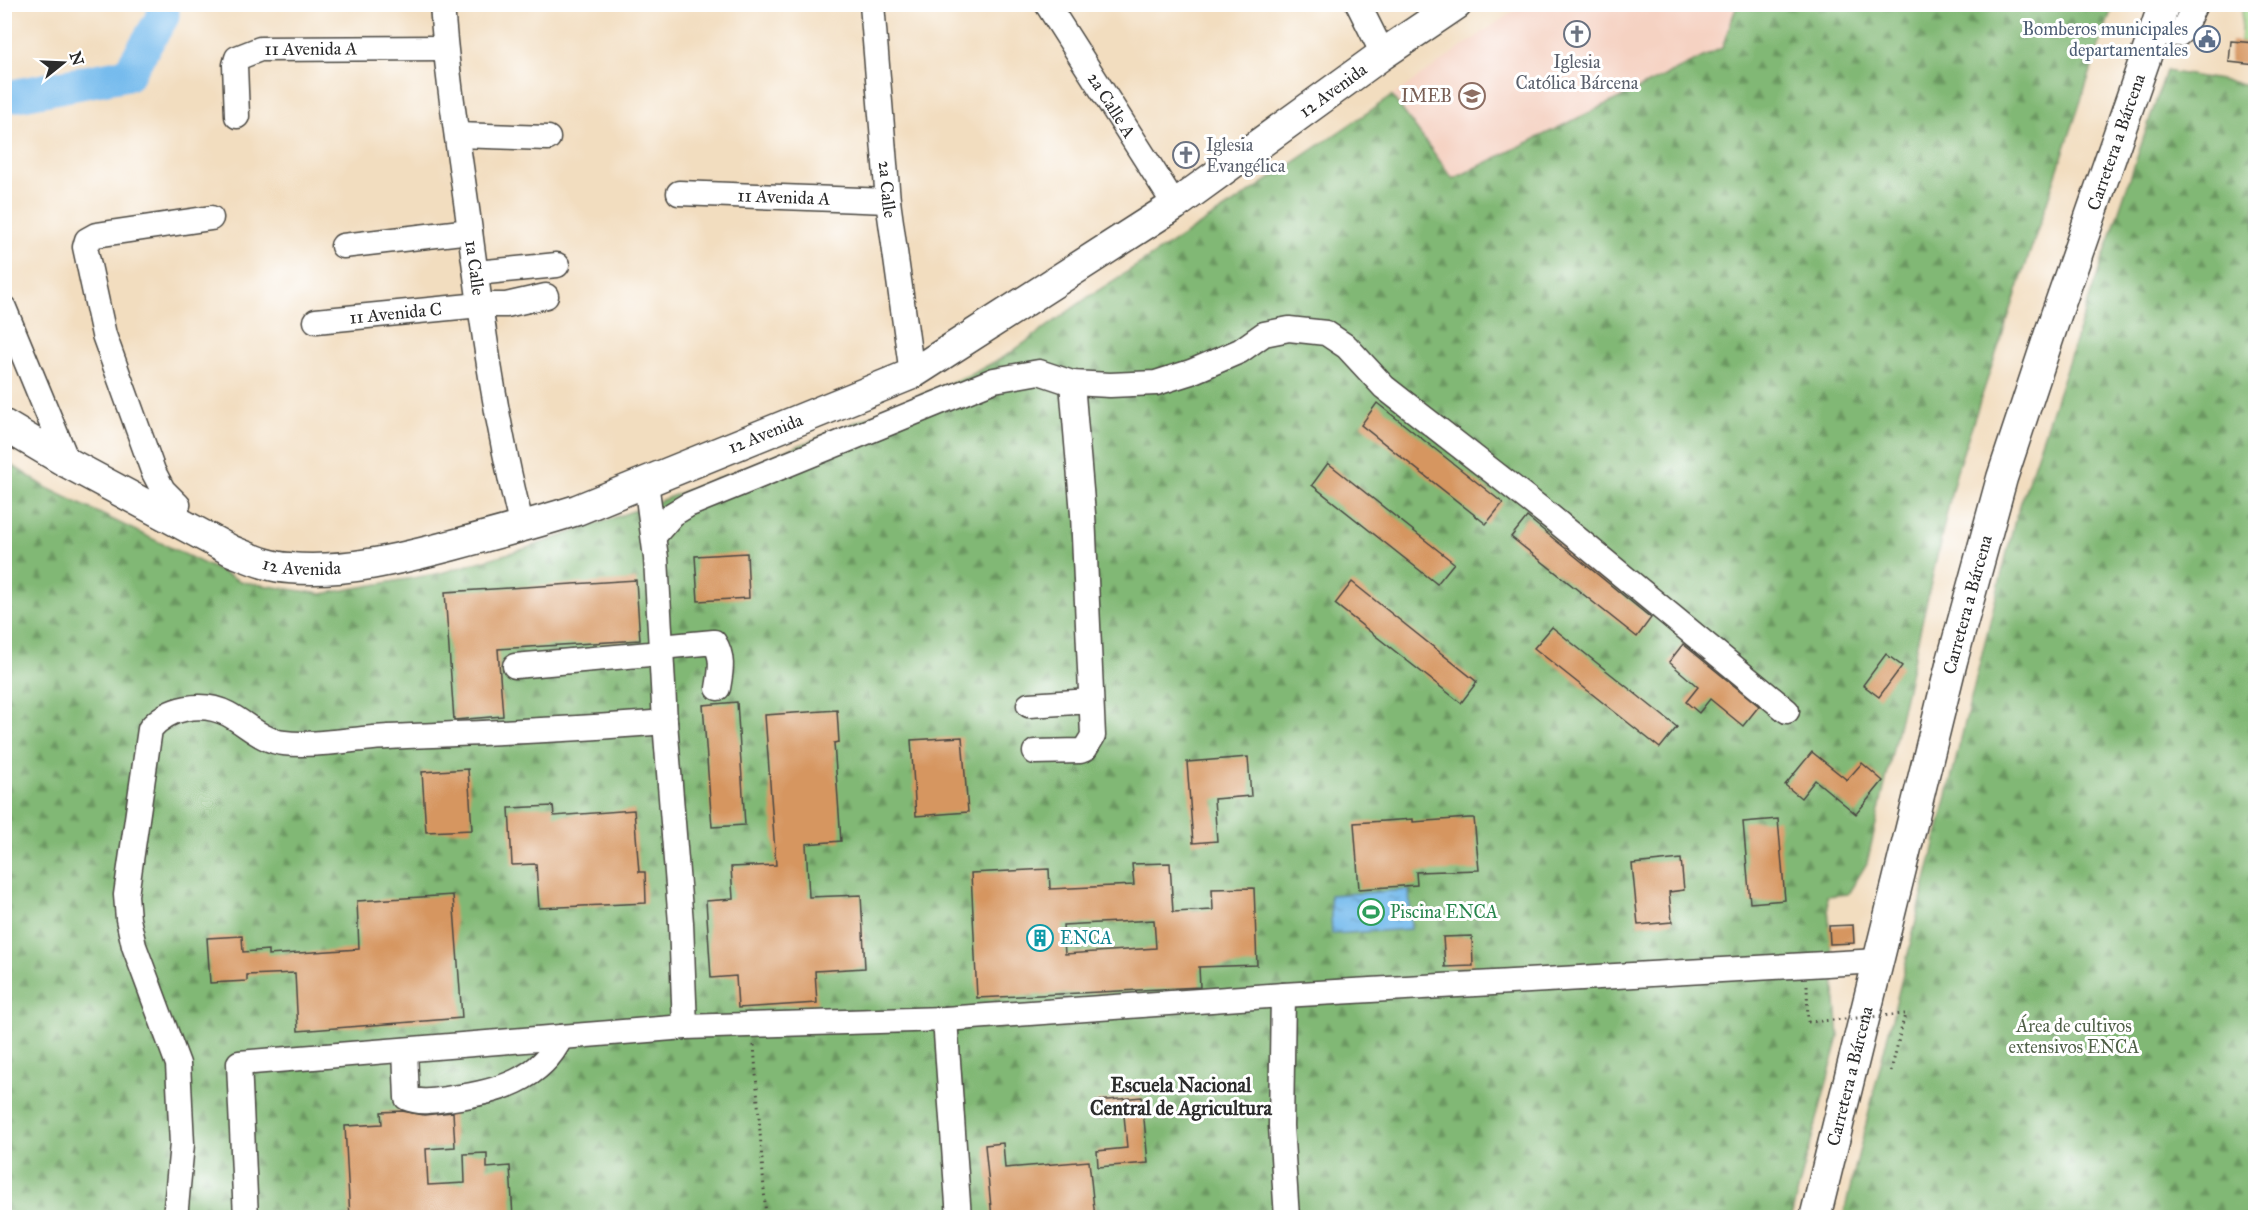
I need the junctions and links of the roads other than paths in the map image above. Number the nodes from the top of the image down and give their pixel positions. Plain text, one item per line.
1 (442, 4) edge
2 (872, 4) edge
3 (1047, 4) edge
4 (1358, 4) edge
5 (1457, 4) edge
6 (2163, 4) edge
7 (2196, 4) edge
8 (2154, 33) junction
9 (445, 48) junction
10 (1383, 54) junction
11 (237, 116) dead end
12 (457, 135) junction
13 (548, 138) dead end
14 (679, 193) dead end
15 (888, 201) junction
16 (1175, 205) junction
17 (211, 219) dead end
18 (470, 231) junction
19 (343, 246) dead end
20 (557, 265) dead end
21 (476, 273) junction
22 (546, 296) dead end
23 (480, 305) junction
24 (4, 308) edge
25 (316, 321) dead end
26 (912, 374) junction
27 (1072, 383) junction
28 (4, 425) edge
29 (68, 463) junction
30 (646, 482) junction
31 (172, 519) junction
32 (522, 527) junction
33 (654, 536) junction
34 (661, 650) junction
35 (515, 666) dead end
36 (718, 688) dead end
37 (1091, 701) junction
38 (1029, 705) dead end
39 (1787, 711) dead end
40 (665, 722) junction
41 (1035, 752) dead end
42 (1878, 961) junction
43 (1283, 995) junction
44 (945, 1019) junction
45 (685, 1027) junction
46 (561, 1037) junction
47 (405, 1050) junction
48 (175, 1218) edge
49 (246, 1218) edge
50 (958, 1218) edge
51 (1287, 1218) edge
52 (1815, 1218) edge

1 - 9 street, 1a Calle
2 - 15 street, 2a Calle
3 - 16 street, 2a Calle A
4 - 10 street
5 - 10 main road, 12 Avenida
6 - 8 main road, Carretera a Bárcena
7 - 8 street
8 - 42 main road, Carretera a Bárcena
9 - 11 street, 11 Avenida A
9 - 12 street, 1a Calle
10 - 16 main road, 12 Avenida
12 - 13 street
12 - 18 street, 1a Calle
14 - 15 street, 11 Avenida A
15 - 26 street, 2a Calle
16 - 26 main road, 12 Avenida
17 - 31 street
18 - 19 street
18 - 21 street, 1a Calle
20 - 21 street
21 - 23 street, 1a Calle
22 - 23 street, 11 Avenida C
23 - 25 street, 11 Avenida C
23 - 32 street, 1a Calle
24 - 29 street
26 - 30 main road, 12 Avenida
27 - 33 street
27 - 37 street
27 - 39 street
28 - 29 main road, 12 Avenida
29 - 31 main road, 12 Avenida
30 - 32 main road, 12 Avenida
30 - 33 street
31 - 32 main road, 12 Avenida
33 - 34 street
34 - 35 street
34 - 36 street
34 - 40 street
37 - 38 street
37 - 41 street
40 - 45 street
40 - 48 street
42 - 43 street
42 - 52 main road, Carretera a Bárcena
43 - 44 street
43 - 51 street
44 - 45 street
44 - 50 street
45 - 46 street
46 - 47 street
46 - 47 street
47 - 49 street

